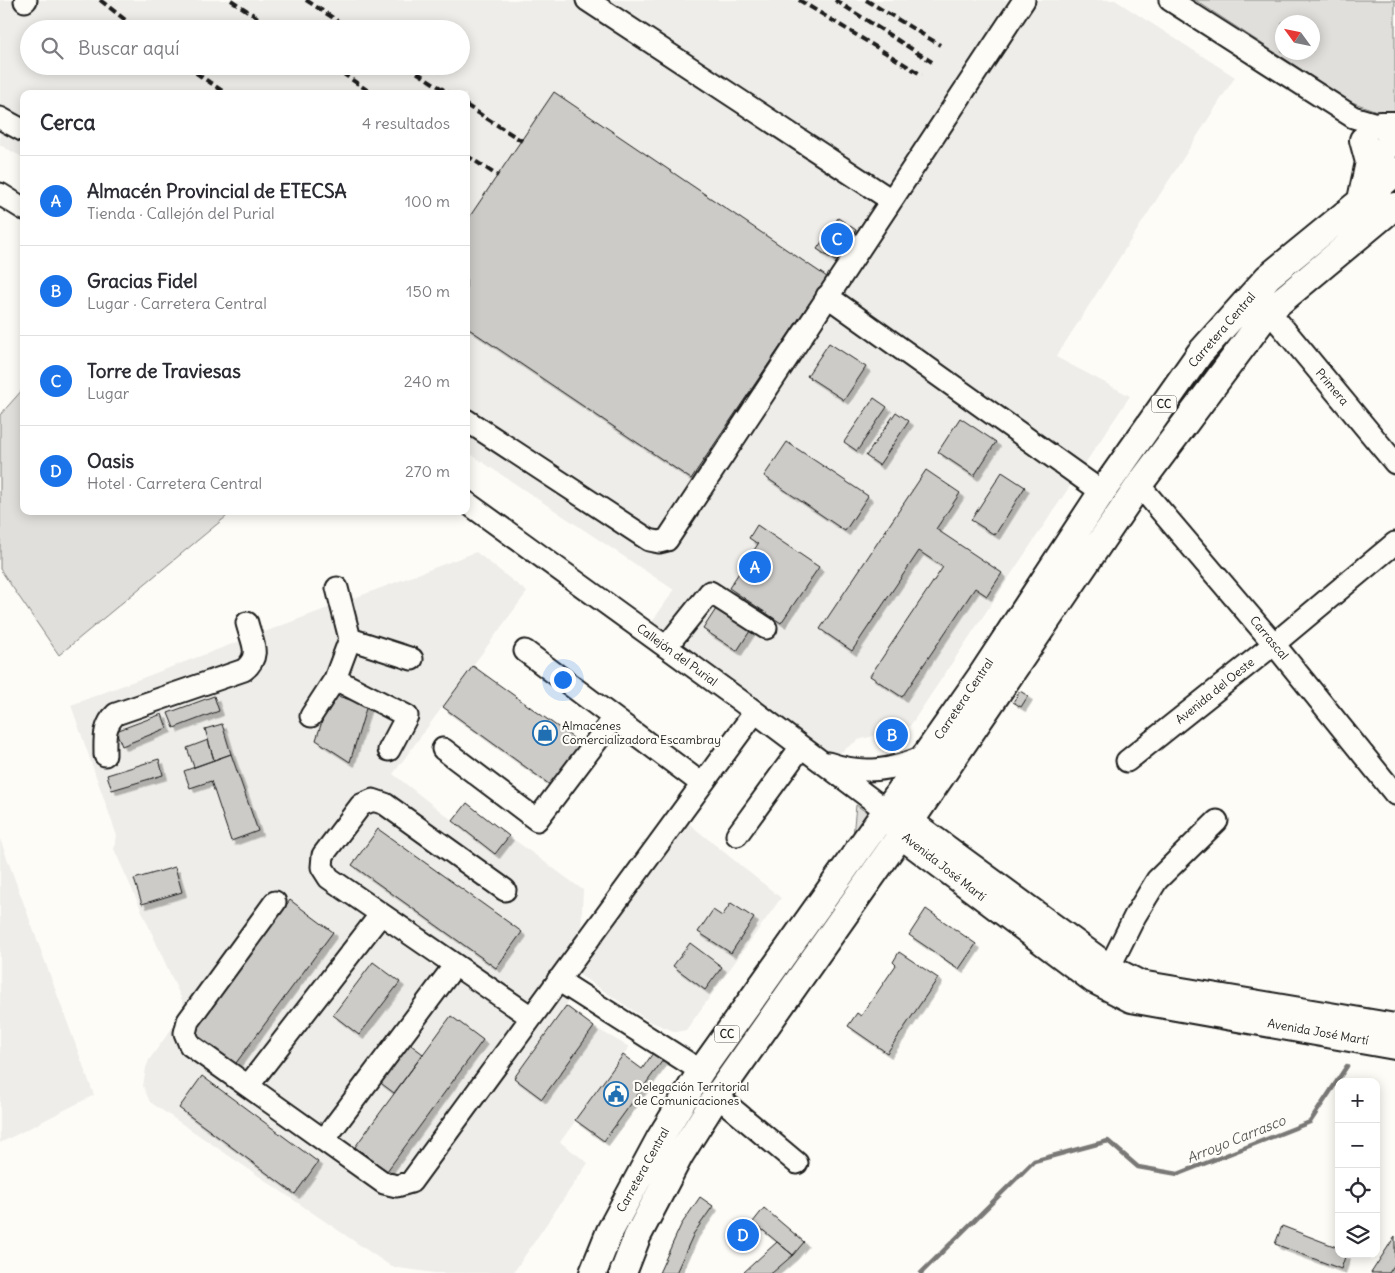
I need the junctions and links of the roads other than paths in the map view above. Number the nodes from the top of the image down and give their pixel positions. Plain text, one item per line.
1 (587, 0) edge
2 (1024, 0) edge
3 (1170, 0) edge
4 (0, 118) edge
5 (20, 130) edge
6 (1377, 131) edge
7 (1395, 171) edge
8 (0, 194) edge
9 (891, 200) junction
10 (1361, 200) junction
11 (20, 206) edge
12 (1395, 206) edge
13 (827, 296) junction
14 (1269, 311) junction
15 (470, 423) edge
16 (1395, 463) edge
17 (1139, 485) junction
18 (1102, 492) junction
19 (470, 505) edge
20 (1395, 542) edge
21 (337, 588) dead end
22 (247, 623) dead end
23 (766, 628) dead end
24 (350, 639) junction
25 (1274, 644) junction
26 (666, 646) junction
27 (525, 651) dead end
28 (412, 659) dead end
29 (335, 679) junction
30 (755, 712) junction
31 (311, 716) dead end
32 (614, 718) junction
33 (801, 747) junction
34 (442, 749) dead end
35 (389, 750) dead end
36 (105, 755) dead end
37 (926, 756) junction
38 (818, 760) junction
39 (1127, 761) dead end
40 (702, 784) junction
41 (1395, 794) edge
42 (886, 811) junction
43 (1218, 821) dead end
44 (906, 828) junction
45 (737, 835) dead end
46 (505, 890) dead end
47 (275, 902) dead end
48 (381, 914) junction
49 (455, 965) junction
50 (1109, 968) junction
51 (558, 980) junction
52 (531, 1017) junction
53 (1395, 1027) edge
54 (1395, 1046) edge
55 (701, 1071) junction
56 (248, 1086) junction
57 (717, 1096) junction
58 (324, 1140) junction
59 (797, 1163) dead end
60 (593, 1273) edge
61 (622, 1273) edge

1 - 9 street
2 - 9 street
3 - 6 street
4 - 5 street
6 - 7 street
6 - 10 main road
7 - 10 main road, Carretera Central / CC
8 - 11 street
9 - 13 street
10 - 18 main road, Carretera Central / CC
12 - 14 main road, Carretera Central / CC
13 - 15 street
13 - 18 street
14 - 16 street, Primera
14 - 17 main road, Carretera Central / CC
17 - 25 street, Carrascal
17 - 44 main road, Carretera Central / CC
18 - 37 main road, Carretera Central / CC
19 - 26 street, Callejón del Purial
20 - 25 street, Avenida del Oeste
21 - 24 street
22 - 36 street
23 - 26 street
24 - 28 street
24 - 29 street
25 - 39 street, Avenida del Oeste
25 - 41 street, Carrascal
26 - 30 street, Callejón del Purial
27 - 32 street
29 - 31 street
29 - 35 street
30 - 33 street, Callejón del Purial
30 - 40 street
32 - 34 street
32 - 40 street
33 - 38 street, Callejón del Purial
33 - 45 street
37 - 38 street
37 - 42 main road, Carretera Central / CC
38 - 42 street, Callejón del Purial
40 - 51 street
42 - 44 main road, Avenida José Martí
42 - 55 main road, Carretera Central / CC
43 - 50 street
44 - 50 main road, Avenida José Martí
44 - 54 main road, Avenida José Martí
44 - 57 main road, Carretera Central / CC
46 - 48 street
47 - 56 street
48 - 49 street
48 - 56 street
49 - 52 street
49 - 58 street
50 - 53 main road, Avenida José Martí
51 - 52 street
51 - 55 street
52 - 58 street
55 - 57 main road
55 - 60 main road, Carretera Central / CC
56 - 58 street
57 - 59 street
57 - 61 main road, Carretera Central / CC

